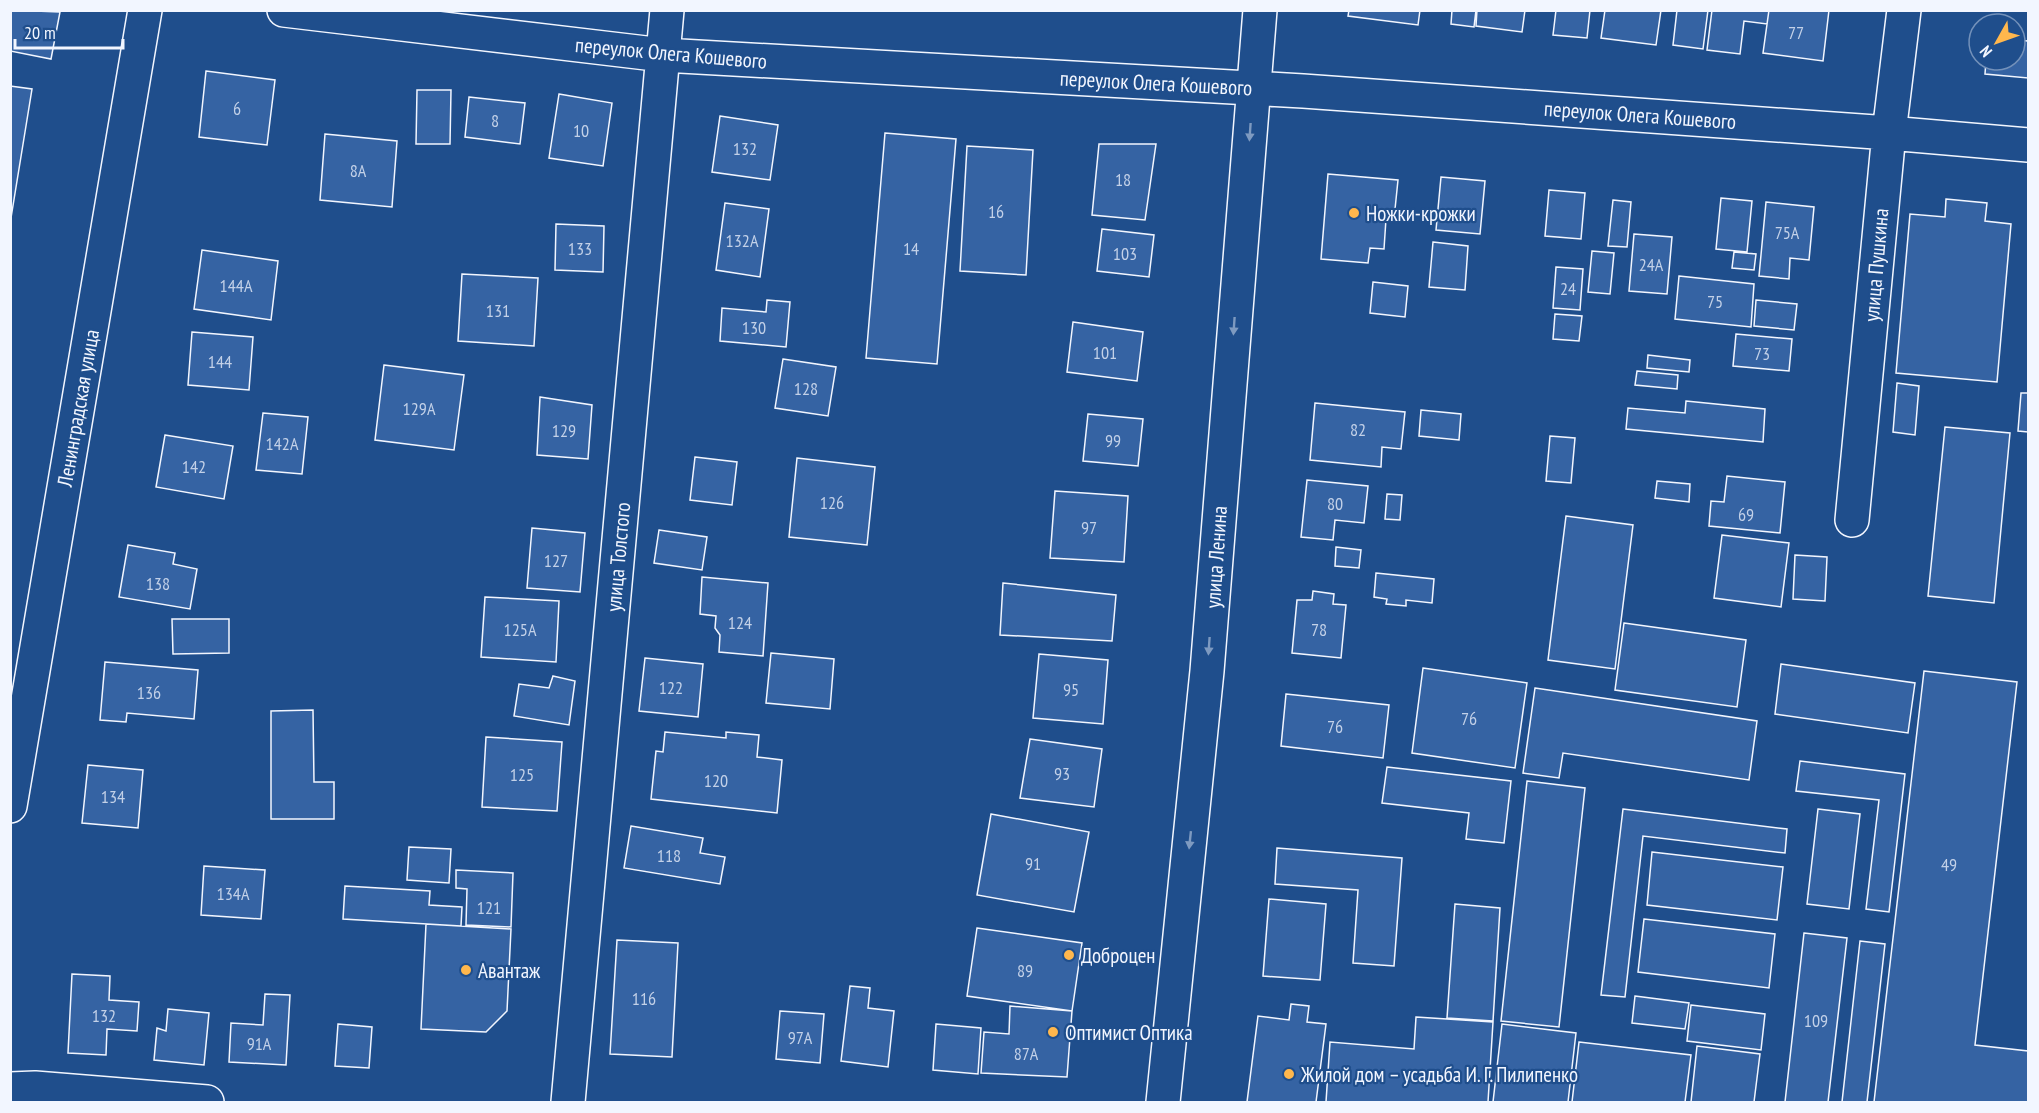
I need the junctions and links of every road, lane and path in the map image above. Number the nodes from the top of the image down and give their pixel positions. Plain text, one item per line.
1 (145, 10) edge
2 (284, 10) edge
3 (667, 10) edge
4 (1260, 10) edge
5 (1904, 10) edge
6 (663, 55) junction
7 (1253, 88) junction
8 (1889, 133) junction
9 (2028, 145) edge
10 (1852, 520) dead end
11 (10, 806) edge
12 (10, 1089) edge
13 (207, 1102) edge
14 (568, 1102) edge
15 (1163, 1102) edge

1 - 11 street, Ленинградская улица
2 - 6 street, переулок Олега Кошевого
3 - 6 street, улица Толстого
4 - 7 street, улица Ленина
5 - 8 street, улица Пушкина
6 - 7 street, переулок Олега Кошевого
6 - 14 street, улица Толстого
7 - 8 street, переулок Олега Кошевого
7 -> 15 street, улица Ленина
8 - 9 street, переулок Олега Кошевого
8 - 10 street, улица Пушкина
12 - 13 street

